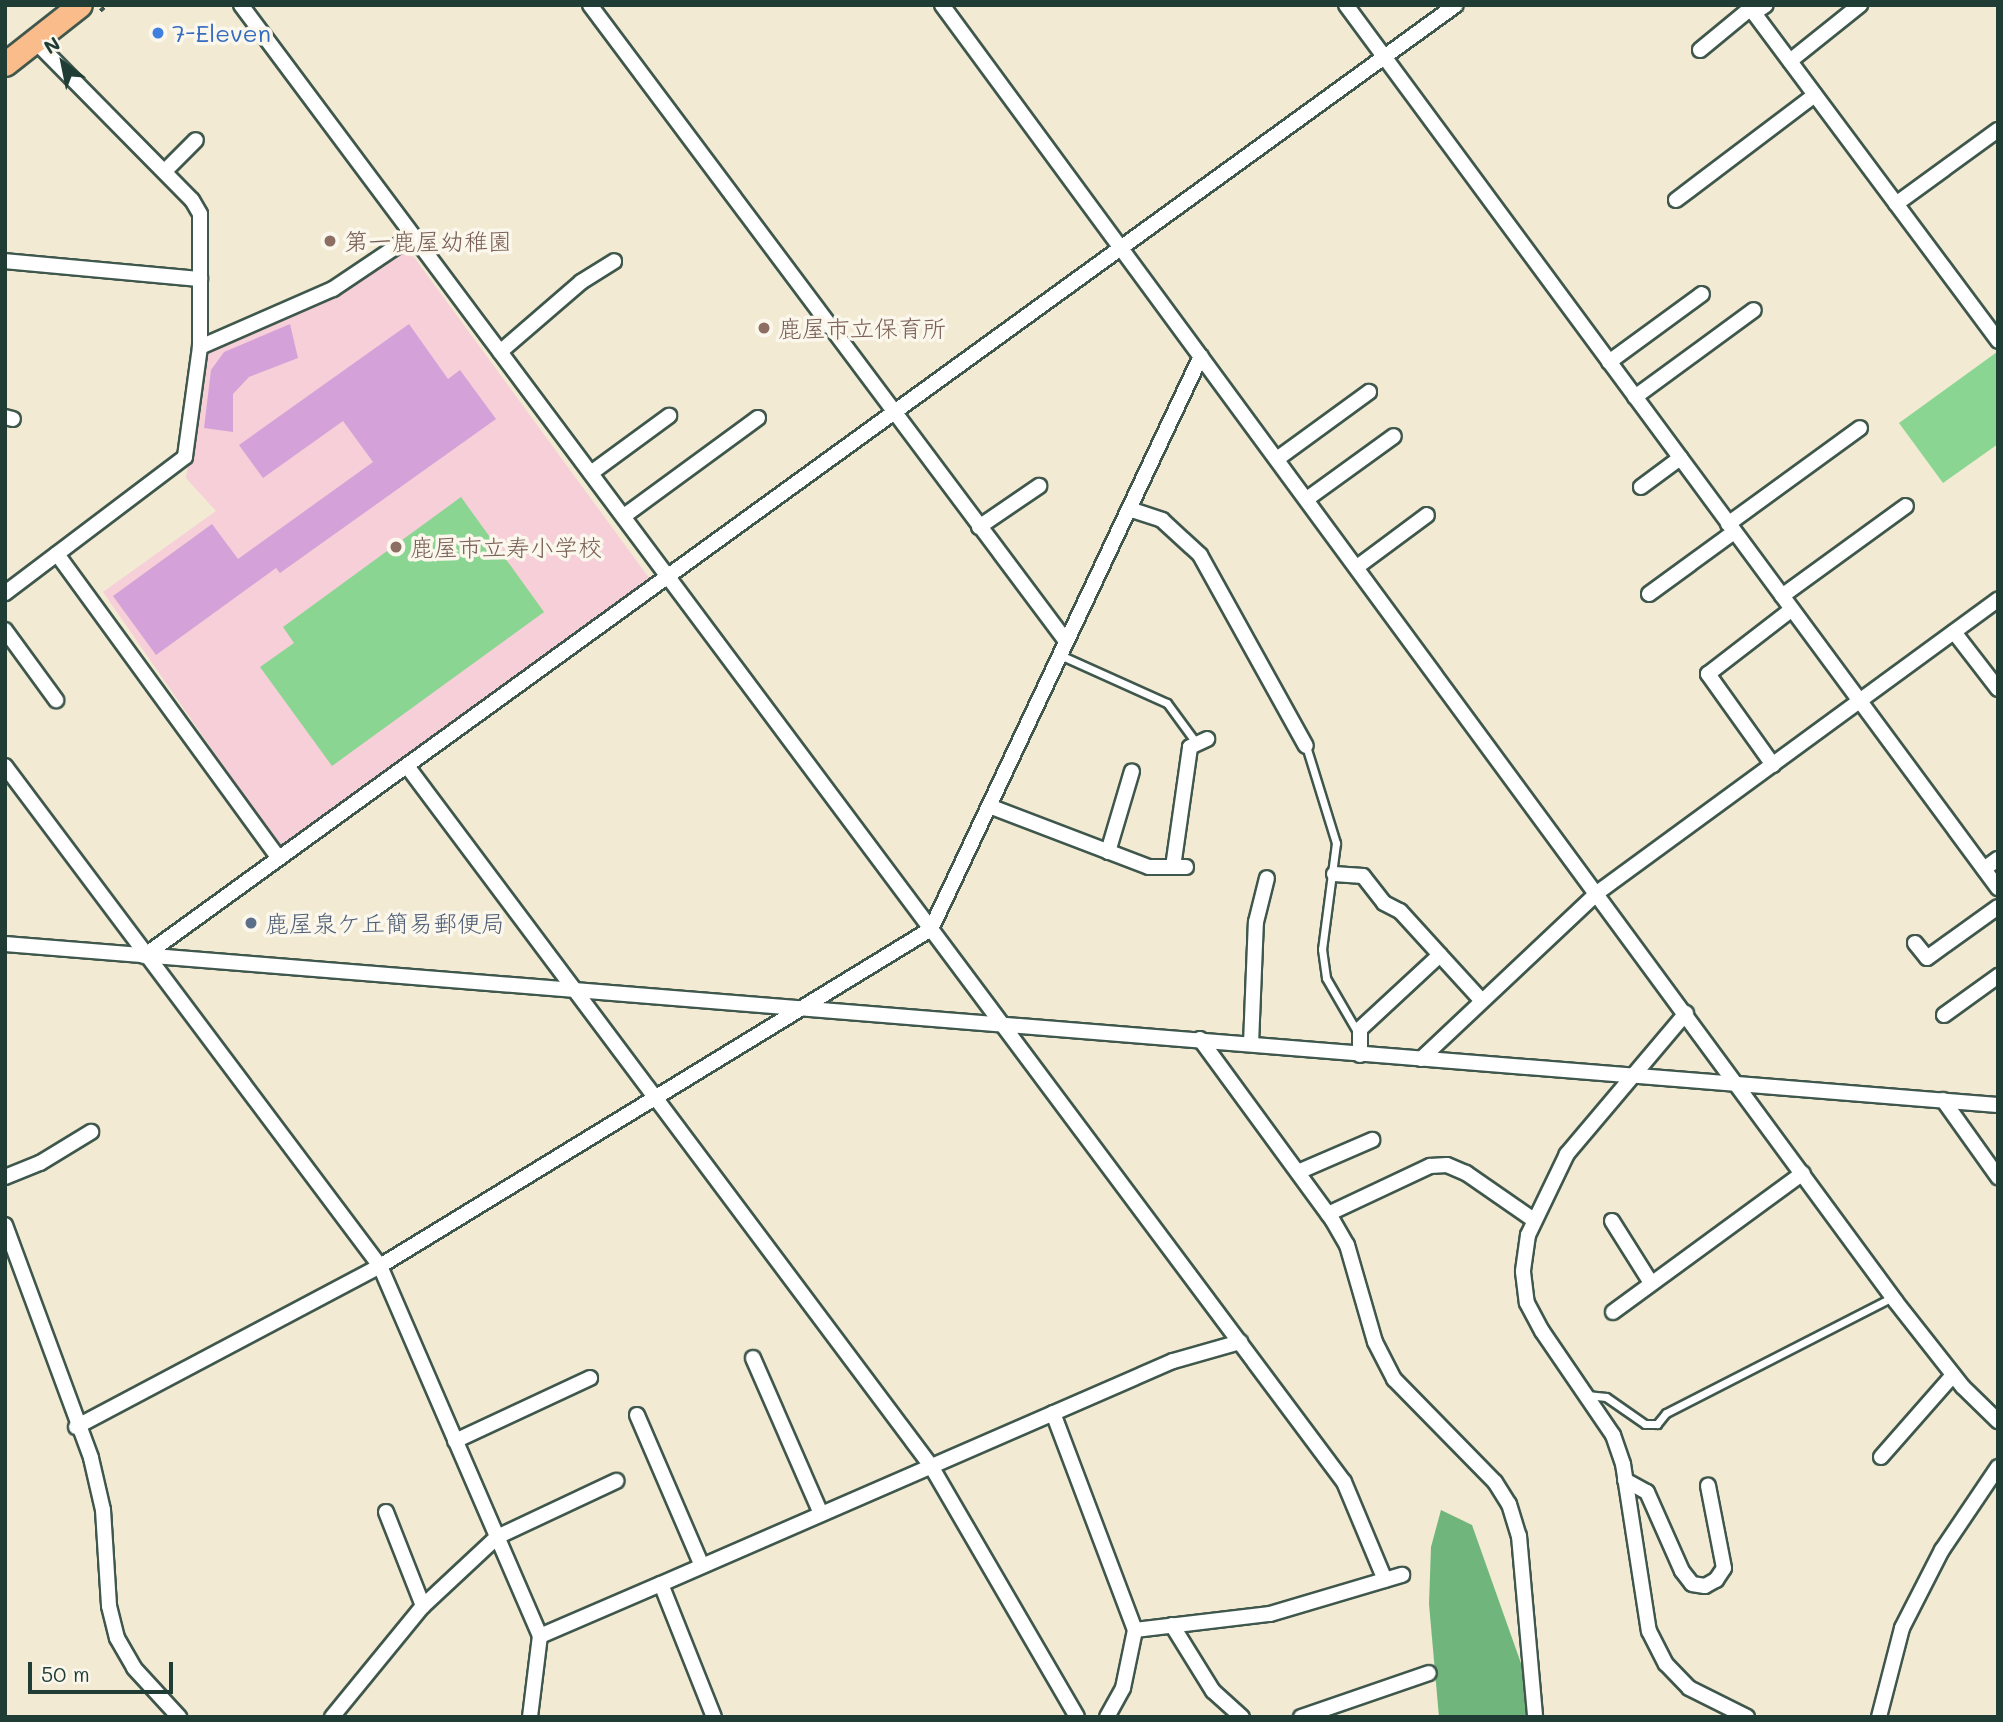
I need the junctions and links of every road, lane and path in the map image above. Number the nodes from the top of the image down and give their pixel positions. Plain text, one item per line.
1 (80, 5) edge
2 (241, 5) edge
3 (590, 5) edge
4 (942, 5) edge
5 (1346, 5) edge
6 (1456, 5) edge
7 (1860, 5) edge
8 (1755, 8) edge
9 (35, 41) junction
10 (1700, 50) dead end
11 (1384, 57) junction
12 (1790, 61) junction
13 (5, 64) edge
14 (1815, 95) junction
15 (1998, 130) edge
16 (196, 140) dead end
17 (166, 170) junction
18 (1676, 200) dead end
19 (1896, 204) junction
20 (412, 236) junction
21 (1122, 248) junction
22 (5, 261) edge
23 (614, 261) dead end
24 (200, 279) junction
25 (1702, 294) dead end
26 (1754, 310) dead end
27 (1998, 341) edge
28 (200, 347) junction
29 (500, 352) junction
30 (1201, 356) junction
31 (1609, 362) junction
32 (1369, 392) dead end
33 (1635, 397) junction
34 (892, 413) junction
35 (669, 415) dead end
36 (758, 418) dead end
37 (1860, 428) dead end
38 (1394, 436) dead end
39 (1680, 458) junction
40 (1277, 459) junction
41 (591, 472) junction
42 (1039, 486) dead end
43 (1642, 487) dead end
44 (1307, 499) junction
45 (1906, 506) dead end
46 (1129, 509) junction
47 (1427, 515) dead end
48 (624, 516) junction
49 (979, 527) junction
50 (1731, 528) junction
51 (57, 554) junction
52 (1357, 567) junction
53 (669, 575) junction
54 (5, 593) edge
55 (1649, 594) dead end
56 (1782, 596) junction
57 (1998, 600) edge
58 (1792, 610) junction
59 (5, 630) edge
60 (1954, 632) junction
61 (1063, 648) junction
62 (1998, 689) edge
63 (56, 701) dead end
64 (1860, 702) junction
65 (1202, 741) joint
66 (1306, 746) joint
67 (1773, 765) junction
68 (5, 766) edge
69 (407, 766) junction
70 (1132, 771) dead end
71 (989, 806) junction
72 (1108, 852) junction
73 (279, 858) junction
74 (1998, 859) edge
75 (1984, 869) junction
76 (1334, 874) junction
77 (1267, 878) dead end
78 (1998, 888) edge
79 (1597, 893) junction
80 (1998, 907) edge
81 (931, 929) junction
82 (1915, 943) dead end
83 (5, 944) edge
84 (1440, 955) junction
85 (144, 956) junction
86 (1998, 976) edge
87 (575, 987) junction
88 (1482, 1001) junction
89 (800, 1011) junction
90 (1686, 1013) junction
91 (1944, 1015) dead end
92 (1006, 1026) junction
93 (1360, 1035) junction
94 (1200, 1039) junction
95 (1251, 1044) junction
96 (1360, 1055) junction
97 (1421, 1059) junction
98 (1632, 1074) junction
99 (1738, 1083) junction
100 (655, 1097) junction
101 (1944, 1100) junction
102 (1998, 1105) edge
103 (91, 1132) dead end
104 (1371, 1140) dead end
105 (1298, 1172) junction
106 (1803, 1173) junction
107 (5, 1177) edge
108 (1998, 1177) edge
109 (1328, 1214) junction
110 (1534, 1220) junction
111 (1612, 1221) dead end
112 (5, 1224) edge
113 (380, 1266) junction
114 (1651, 1283) junction
115 (1893, 1297) junction
116 (1613, 1311) dead end
117 (1240, 1342) junction
118 (754, 1358) dead end
119 (1953, 1376) junction
120 (590, 1378) dead end
121 (1586, 1395) junction
122 (1053, 1413) junction
123 (637, 1415) dead end
124 (1998, 1422) edge
125 (76, 1427) junction
126 (455, 1441) junction
127 (1881, 1457) dead end
128 (931, 1466) junction
129 (1998, 1466) edge
130 (1626, 1479) junction
131 (615, 1481) dead end
132 (1708, 1486) dead end
133 (386, 1512) dead end
134 (821, 1514) junction
135 (496, 1537) junction
136 (702, 1566) junction
137 (1402, 1575) dead end
138 (1385, 1580) junction
139 (661, 1584) junction
140 (423, 1606) junction
141 (1172, 1625) junction
142 (1135, 1630) junction
143 (540, 1636) junction
144 (1429, 1673) dead end
145 (179, 1717) edge
146 (332, 1717) edge
147 (530, 1717) edge
148 (714, 1717) edge
149 (1077, 1717) edge
150 (1107, 1717) edge
151 (1242, 1717) edge
152 (1301, 1717) edge
153 (1535, 1717) edge
154 (1747, 1717) edge
155 (1879, 1717) edge

1 - 9 main road
2 - 20 street
3 - 34 street
4 - 21 street
5 - 11 street
6 - 11 street
7 - 12 street
8 - 10 street
8 - 12 street
9 - 13 main road
9 - 17 street
11 - 21 street
11 - 31 street
12 - 14 street
14 - 18 street
14 - 19 street
15 - 19 street
16 - 17 street
17 - 24 street
19 - 27 street
20 - 28 street
20 - 29 street
21 - 30 street
21 - 34 street
22 - 24 street
23 - 29 street
24 - 28 street
25 - 31 street
26 - 33 street
28 - 51 street
29 - 41 street
30 - 40 street
30 - 46 street
31 - 33 street
32 - 40 street
33 - 39 street
34 - 49 street
34 - 53 street
35 - 41 street
36 - 48 street
37 - 50 street
38 - 44 street
39 - 43 street
39 - 50 street
40 - 44 street
41 - 48 street
42 - 49 street
44 - 52 street
45 - 56 street
46 - 61 street
46 - 66 street
47 - 52 street
48 - 53 street
49 - 61 street
50 - 55 street
50 - 56 street
51 - 54 street
51 - 73 street
52 - 79 street
53 - 69 street
53 - 81 street
56 - 58 street
57 - 60 street
58 - 64 street
58 - 67 street
59 - 63 street
60 - 62 street
60 - 64 street
61 - 65 lane
61 - 71 street
64 - 67 street
64 - 75 street
65 - 72 street
66 - 76 lane
67 - 79 street
68 - 85 street
69 - 73 street
69 - 87 street
70 - 72 street
71 - 72 street
71 - 81 street
73 - 85 street
74 - 75 street
75 - 78 street
76 - 84 street
76 - 93 lane
77 - 95 street
79 - 88 street
79 - 90 street
80 - 82 street
81 - 89 street
81 - 92 street
83 - 85 street
84 - 88 street
84 - 93 street
85 - 87 street
85 - 113 street
86 - 91 street
87 - 89 street
87 - 100 street
88 - 97 street
89 - 92 street
89 - 100 street
90 - 98 street
90 - 99 street
92 - 94 street
92 - 117 street
93 - 96 street
94 - 95 street
94 - 105 street
95 - 96 street
96 - 97 street
97 - 98 street
98 - 99 street
98 - 110 street
99 - 101 street
99 - 106 street
100 - 113 street
100 - 128 street
101 - 102 street
101 - 108 street
103 - 107 street
104 - 105 street
105 - 109 street
106 - 114 street
106 - 115 street
109 - 110 street
109 - 153 street
110 - 121 street
111 - 114 street
112 - 125 street
113 - 125 street
113 - 126 street
114 - 116 street
115 - 119 street
115 - 121 lane
117 - 122 street
117 - 138 street
118 - 134 street
119 - 124 street
119 - 127 street
120 - 126 street
121 - 130 street
122 - 128 street
122 - 142 street
123 - 136 street
125 - 145 street
126 - 135 street
128 - 134 street
128 - 149 street
129 - 155 street
130 - 132 street
130 - 154 street
131 - 135 street
133 - 140 street
134 - 136 street
135 - 140 street
135 - 143 street
136 - 139 street
137 - 138 street
138 - 141 street
139 - 143 street
139 - 148 street
140 - 146 street
141 - 142 street
141 - 151 street
142 - 150 street
143 - 147 street
144 - 152 street

